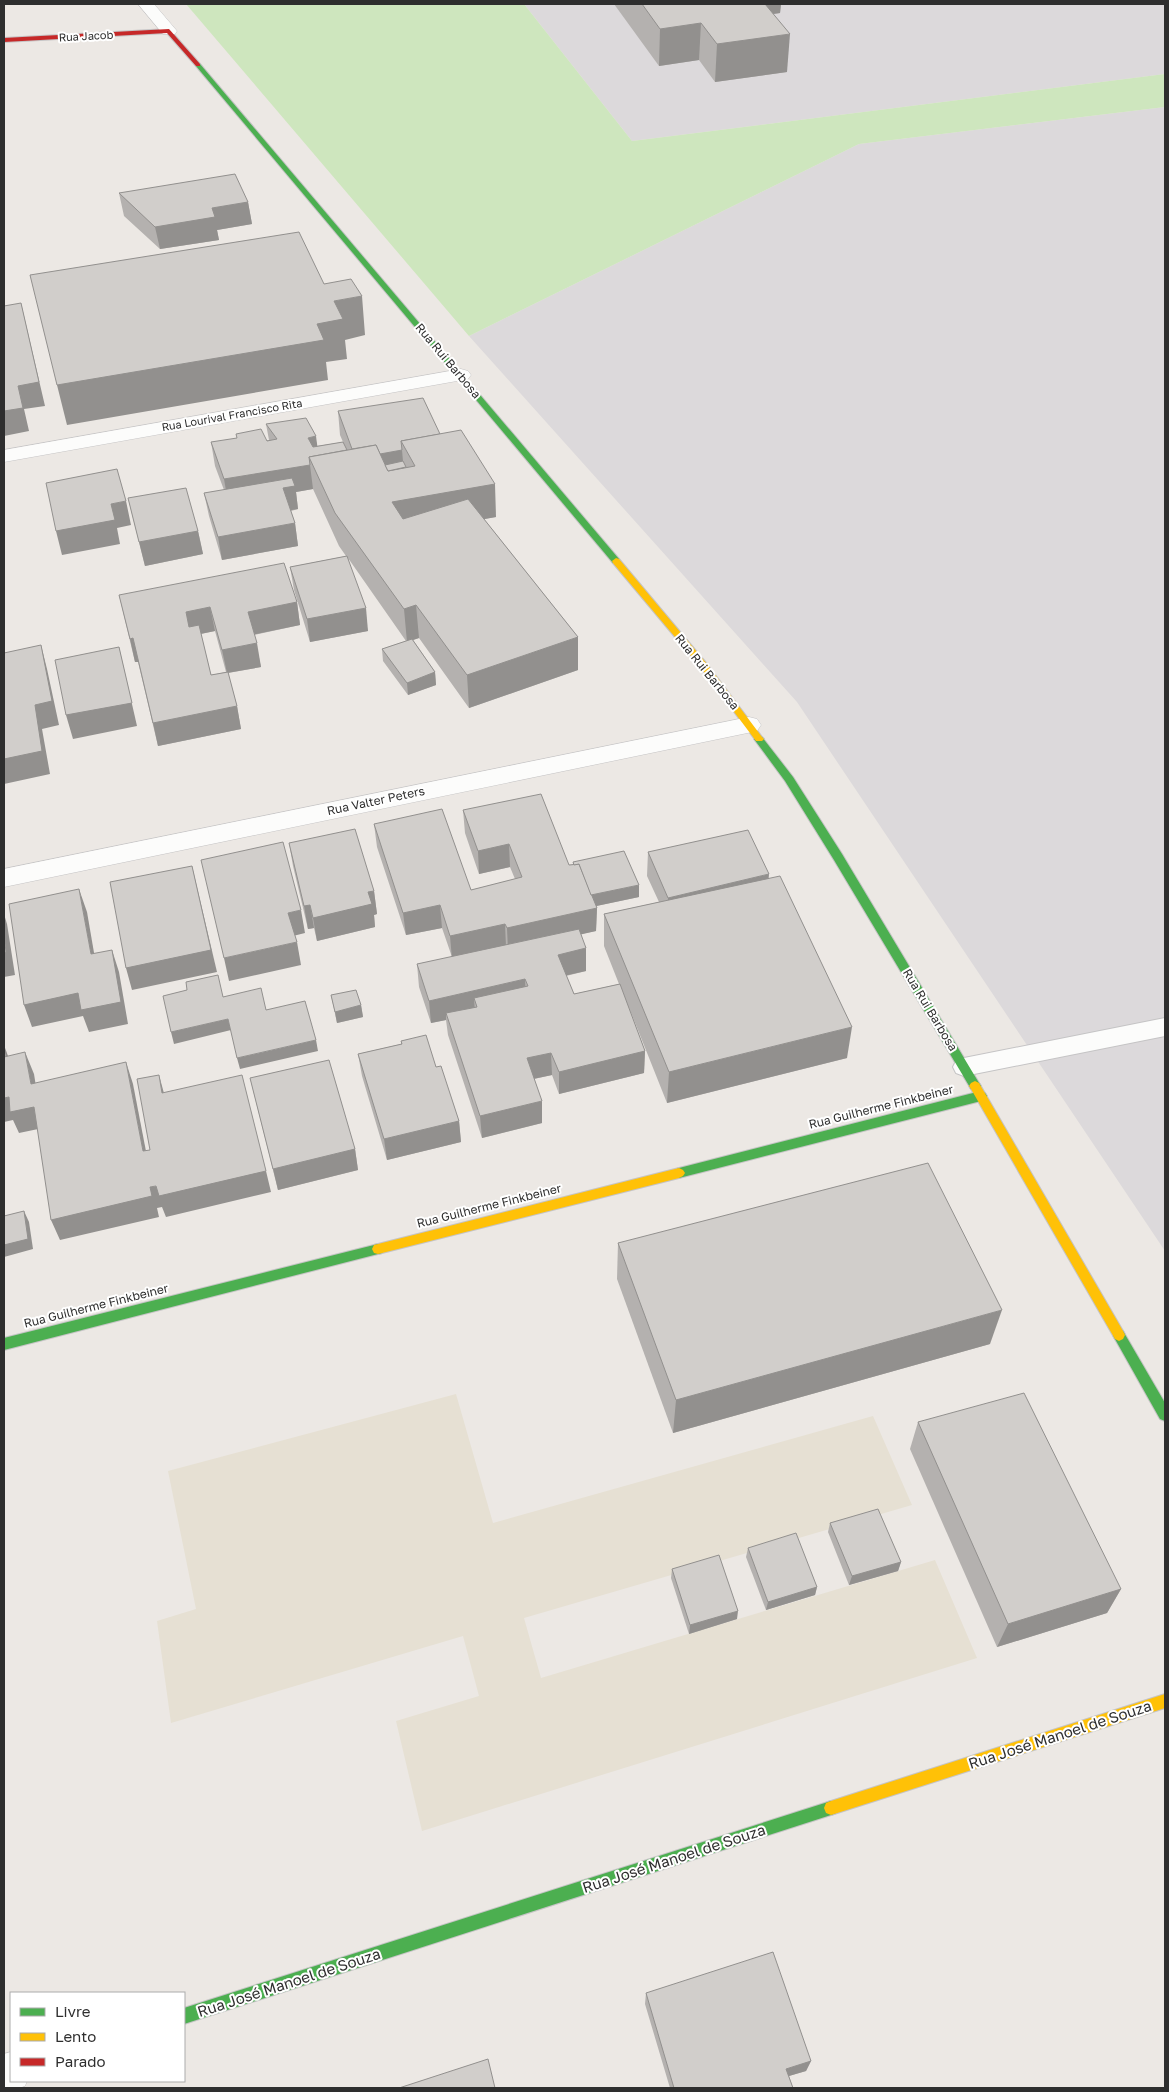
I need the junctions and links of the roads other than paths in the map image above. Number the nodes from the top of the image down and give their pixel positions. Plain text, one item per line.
1 (146, 4) edge
2 (168, 31) junction
3 (4, 40) edge
4 (461, 375) junction
5 (4, 456) edge
6 (749, 725) junction
7 (4, 878) edge
8 (1165, 1027) edge
9 (964, 1067) junction
10 (981, 1096) junction
11 (4, 1344) edge
12 (1165, 1415) edge
13 (1165, 1701) edge
14 (185, 2016) edge

1 - 2 street, Rua Rui Barbosa
2 - 3 street, Rua Jacob
2 - 4 street, Rua Rui Barbosa
4 - 5 street, Rua Lourival Francisco Rita
4 - 6 street, Rua Rui Barbosa
6 - 7 street, Rua Valter Peters
6 - 9 street, Rua Rui Barbosa
8 - 9 lane
9 - 10 street, Rua Rui Barbosa
10 - 11 street, Rua Guilherme Finkbeiner
10 - 12 street, Rua Rui Barbosa
13 - 14 street, Rua José Manoel de Souza

